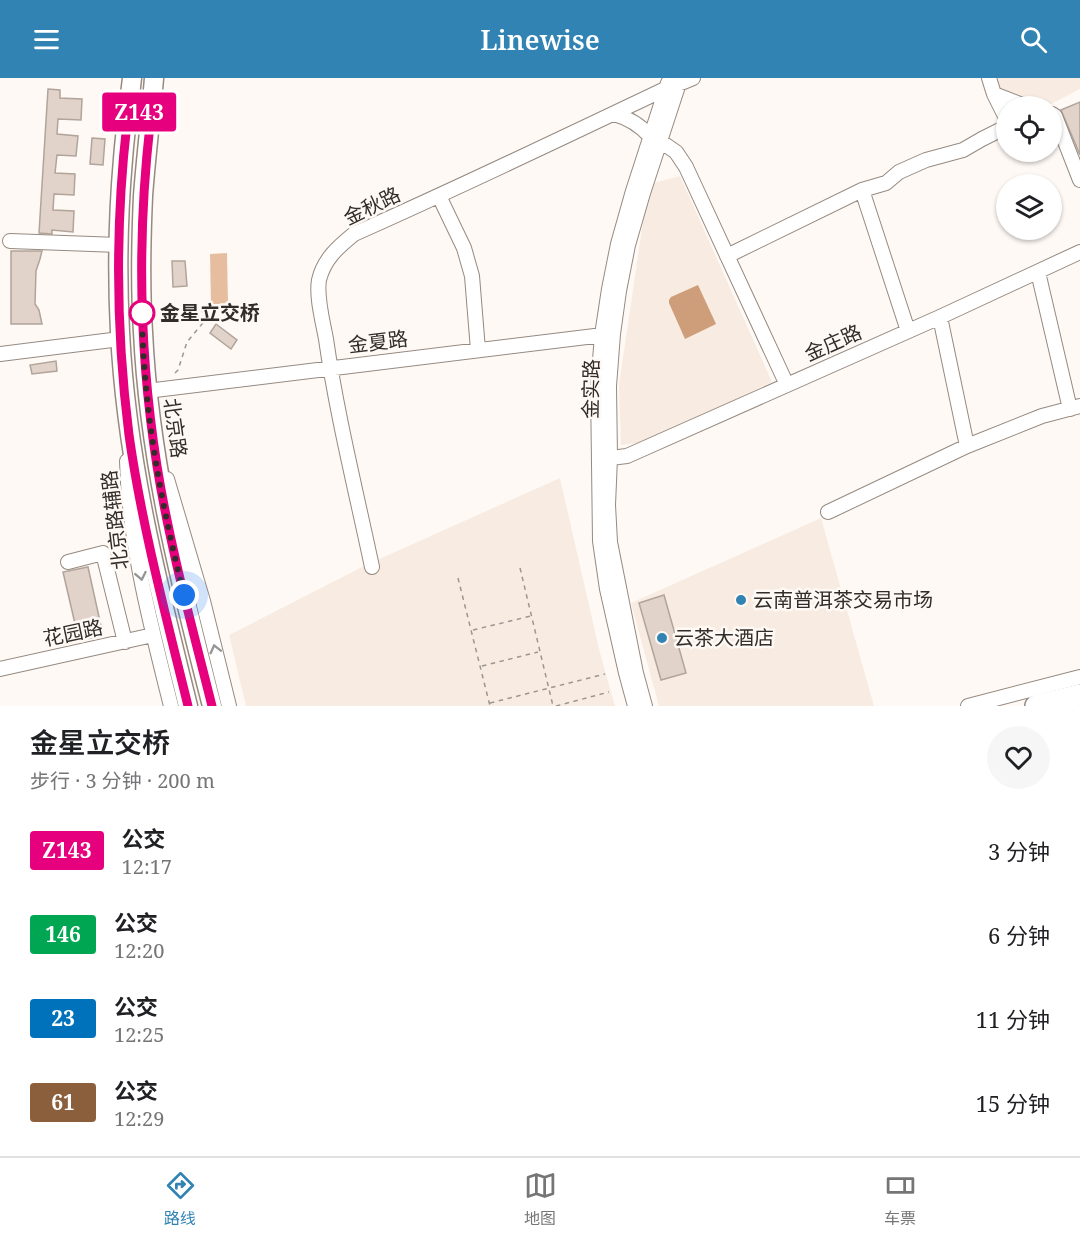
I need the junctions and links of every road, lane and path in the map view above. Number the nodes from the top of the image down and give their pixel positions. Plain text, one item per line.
1 (132, 78) edge
2 (154, 78) edge
3 (693, 78) edge
4 (989, 78) edge
5 (674, 82) edge
6 (994, 94) junction
7 (999, 96) edge
8 (996, 98) edge
9 (614, 114) junction
10 (127, 123) junction
11 (150, 125) junction
12 (996, 133) edge
13 (1062, 134) edge
14 (656, 139) junction
15 (1080, 180) edge
16 (862, 190) junction
17 (439, 196) junction
18 (10, 241) dead end
19 (119, 245) junction
20 (1080, 252) edge
21 (727, 256) junction
22 (1038, 272) junction
23 (202, 311) dead end
24 (940, 317) junction
25 (908, 331) junction
26 (608, 335) junction
27 (120, 339) junction
28 (478, 350) junction
29 (0, 354) edge
30 (330, 368) junction
31 (175, 373) dead end
32 (787, 385) junction
33 (147, 391) junction
34 (1077, 409) edge
35 (152, 432) junction
36 (129, 435) junction
37 (967, 446) junction
38 (605, 459) junction
39 (828, 512) dead end
40 (68, 562) dead end
41 (372, 567) dead end
42 (520, 568) dead end
43 (458, 578) dead end
44 (531, 616) junction
45 (472, 630) junction
46 (153, 635) junction
47 (124, 642) junction
48 (540, 652) junction
49 (199, 654) junction
50 (177, 660) junction
51 (481, 666) junction
52 (0, 669) edge
53 (604, 674) dead end
54 (1080, 677) edge
55 (549, 688) junction
56 (609, 692) dead end
57 (1080, 695) edge
58 (490, 705) edge
59 (171, 706) edge
60 (182, 706) edge
61 (188, 706) edge
62 (212, 706) edge
63 (217, 706) edge
64 (229, 706) edge
65 (555, 706) edge
66 (635, 706) edge
67 (645, 706) edge
68 (968, 706) edge
69 (1036, 706) edge

1 - 10 main road
2 - 11 main road, 北京路
3 - 5 street, 金秋路
4 - 6 street
5 - 9 street, 金秋路
5 - 14 street, 金实路
6 - 7 street
6 - 8 street
9 - 14 street
9 - 17 street, 金秋路
10 - 11 main road
10 - 19 main road
11 - 33 main road, 北京路
12 - 16 street
13 - 15 street
14 - 21 street
14 - 26 street, 金实路
16 - 21 street
16 - 25 street
17 - 28 street
17 - 30 street, 金秋路
18 - 19 street
19 - 27 main road
20 - 22 street, 金庄路
21 - 32 street
22 - 24 street, 金庄路
22 - 34 street
23 - 31 path
24 - 25 street, 金庄路
24 - 37 street
25 - 32 street, 金庄路
26 - 28 street, 金夏路
26 - 38 street, 金实路
27 - 29 street
27 - 36 main road
28 - 30 street, 金夏路
30 - 33 street, 金夏路
30 - 41 street, 金秋路
32 - 38 street, 金庄路
33 - 35 main road, 北京路
34 - 37 street
35 - 49 main road, 北京路
64 -> 35 street
36 -> 46 street, 北京路辅路
36 - 50 main road
37 - 39 street
38 - 66 street, 金实路
38 - 67 street, 金实路
40 - 47 street
42 - 44 path
43 - 45 path
44 - 45 path
44 - 48 path
45 - 51 path
46 - 47 street, 花园路
46 - 59 street, 北京路辅路
47 - 52 street, 花园路
48 - 51 path
48 - 55 path
49 - 62 main road, 北京路
49 - 63 main road
50 - 60 main road
50 - 61 main road
51 - 58 path
53 - 55 path
54 - 68 street
55 - 58 path
55 - 65 path
56 - 65 path
57 - 69 highway

